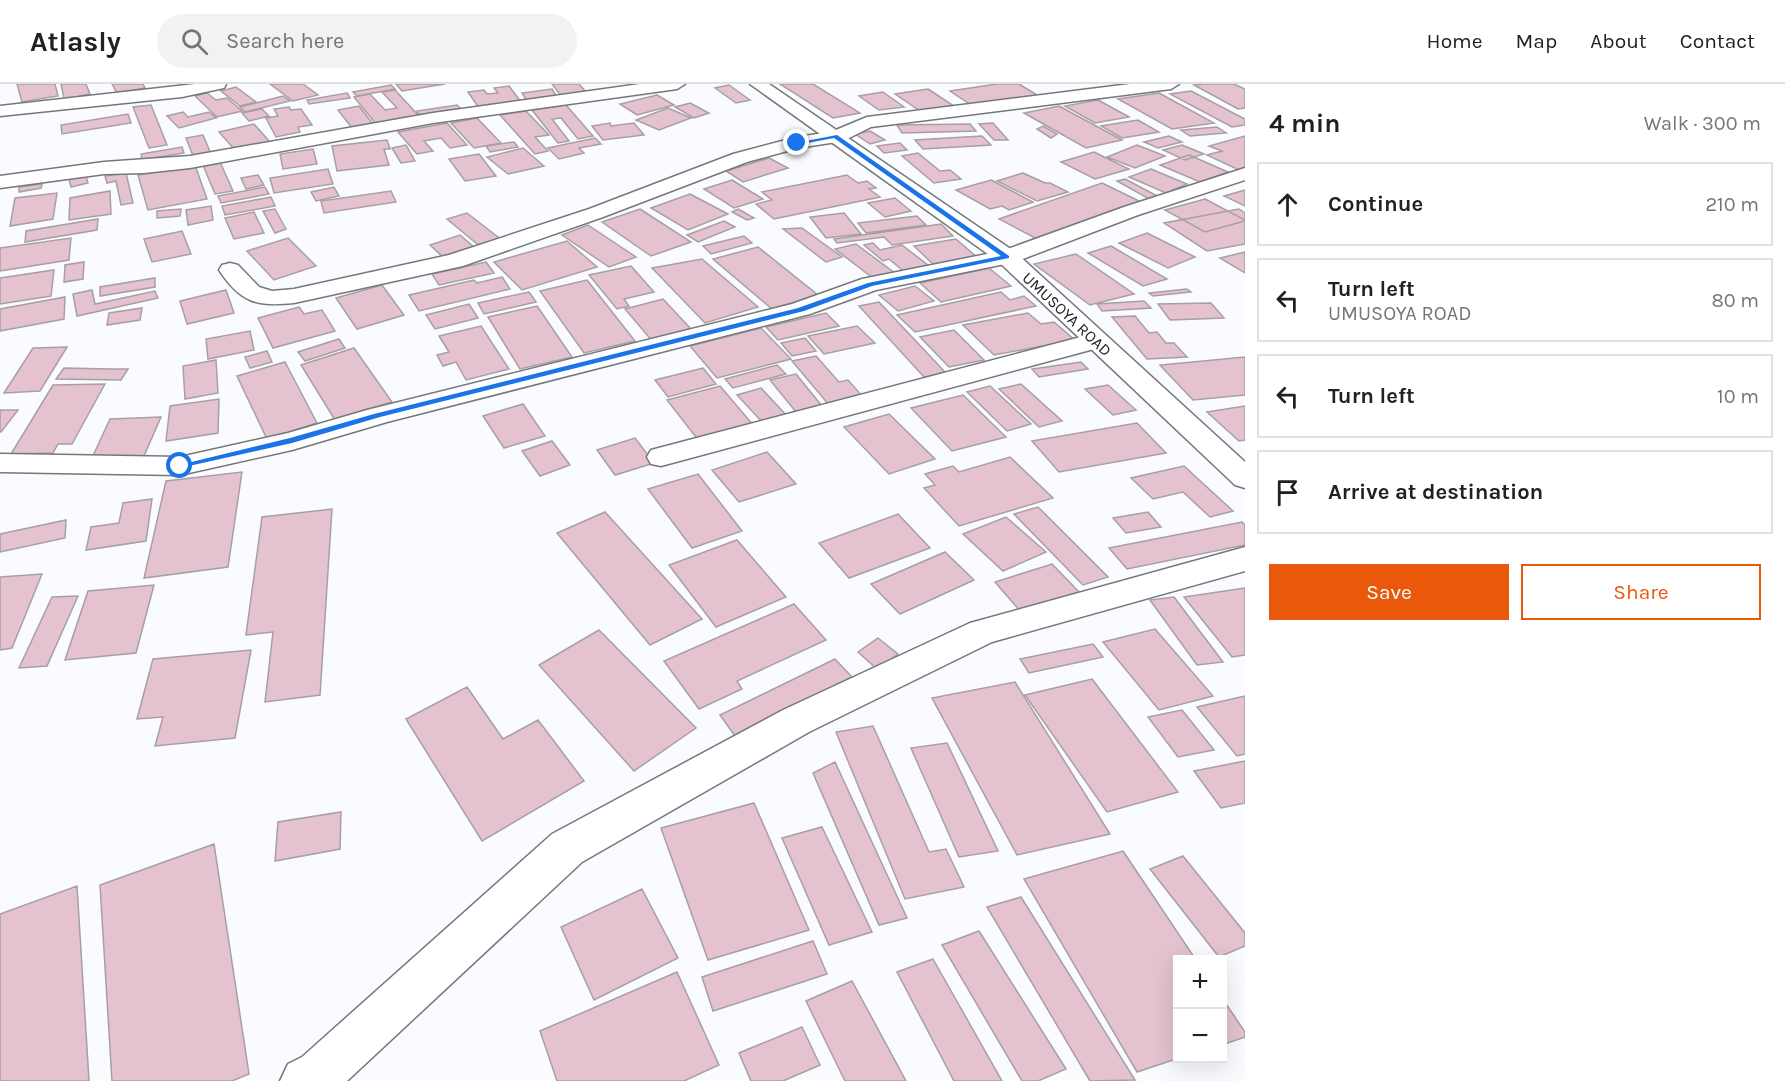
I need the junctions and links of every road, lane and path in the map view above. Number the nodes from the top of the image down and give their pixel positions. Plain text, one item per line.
1 (218, 84) edge
2 (677, 84) edge
3 (758, 84) edge
4 (1171, 84) edge
5 (0, 111) edge
6 (836, 137) junction
7 (1245, 174) edge
8 (0, 182) edge
9 (1007, 257) junction
10 (230, 270) dead end
11 (1096, 341) junction
12 (661, 457) dead end
13 (0, 463) edge
14 (1245, 478) edge
15 (1245, 559) edge
16 (305, 1081) edge

1 - 5 street
2 - 8 street
3 - 6 street, UMUSOYA ROAD
4 - 6 street
6 - 9 street, UMUSOYA ROAD
6 - 10 street
7 - 9 street
9 - 11 street, UMUSOYA ROAD
9 - 13 street
11 - 12 street
11 - 14 street, UMUSOYA ROAD
15 - 16 street

